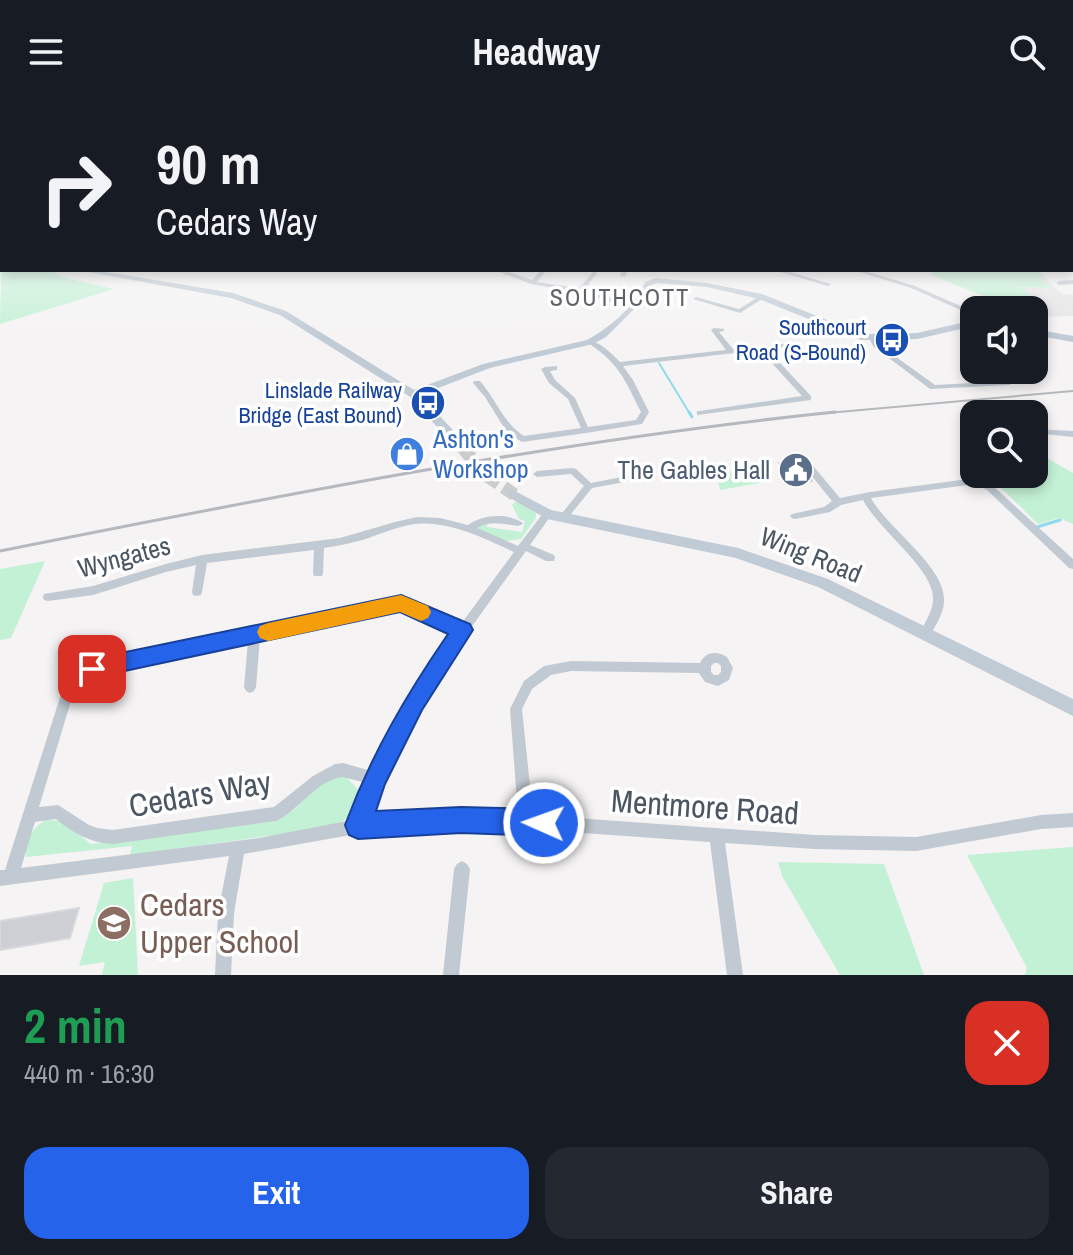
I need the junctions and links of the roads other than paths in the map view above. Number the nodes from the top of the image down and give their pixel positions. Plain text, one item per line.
1 (93, 272) edge
2 (503, 272) edge
3 (542, 272) edge
4 (783, 272) edge
5 (863, 272) edge
6 (605, 275) dead end
7 (649, 280) edge
8 (533, 283) junction
9 (828, 284) dead end
10 (581, 290) junction
11 (596, 295) junction
12 (762, 297) junction
13 (701, 299) dead end
14 (632, 307) junction
15 (960, 308) edge
16 (960, 326) edge
17 (722, 330) dead end
18 (1048, 335) edge
19 (872, 338) junction
20 (1073, 339) edge
21 (590, 342) junction
22 (793, 344) dead end
23 (762, 348) junction
24 (731, 351) junction
25 (620, 364) junction
26 (554, 368) dead end
27 (477, 383) dead end
28 (990, 384) edge
29 (413, 394) junction
30 (700, 413) dead end
31 (586, 431) junction
32 (1048, 432) edge
33 (1073, 434) edge
34 (463, 448) tunnel mouth
35 (801, 457) dead end
36 (537, 474) dead end
37 (652, 474) dead end
38 (589, 486) junction
39 (515, 495) tunnel mouth
40 (866, 497) junction
41 (838, 502) junction
42 (547, 514) junction
43 (795, 516) dead end
44 (564, 517) junction
45 (518, 523) dead end
46 (468, 530) junction
47 (319, 546) junction
48 (522, 549) junction
49 (550, 558) dead end
50 (202, 559) junction
51 (1073, 565) edge
52 (318, 573) dead end
53 (197, 592) dead end
54 (53, 601) dead end
55 (462, 630) junction
56 (926, 633) junction
57 (254, 635) junction
58 (703, 668) dead end
59 (250, 687) dead end
60 (1073, 708) edge
61 (374, 779) junction
62 (29, 815) junction
63 (1073, 820) edge
64 (526, 822) junction
65 (358, 825) junction
66 (716, 835) junction
67 (238, 848) junction
68 (462, 869) dead end
69 (5, 877) edge
70 (223, 975) edge
71 (451, 975) edge
72 (735, 975) edge

1 - 29 street
2 - 8 street
3 - 8 street
4 - 9 street
5 - 15 street
6 - 10 street
7 - 11 street
7 - 12 street
7 - 14 street
8 - 10 street
10 - 11 street
11 - 14 street
12 - 13 street
12 - 19 street
14 - 21 street
16 - 19 street
17 - 24 street
18 - 20 street
19 - 28 street
21 - 25 street
21 - 29 street
22 - 23 street
23 - 24 street
23 - 30 street
24 - 25 street
25 - 31 street
26 - 31 street
27 - 31 street
29 - 34 street
32 - 33 street
35 - 41 street
36 - 38 street
37 - 38 street
38 - 44 street
39 - 42 street, Wing Road
40 - 41 street
40 - 51 street
40 - 56 street
41 - 43 street
42 - 44 street, Wing Road
42 - 48 street
44 - 56 street, Wing Road
45 - 46 street, Wyngates
46 - 47 street, Wyngates
46 - 48 street, Wyngates
47 - 50 street, Wyngates
47 - 52 street
48 - 49 street, Wyngates
48 - 55 street
50 - 53 street, Wyngates
50 - 54 street, Wyngates
55 - 57 street
55 - 61 street
56 - 60 street, Wing Road
57 - 59 street
57 - 62 street
58 - 64 street
61 - 62 street, Cedars Way
61 - 65 street
62 - 69 street
63 - 66 street, Mentmore Road
64 - 65 street, Mentmore Road
64 - 66 street, Mentmore Road
65 - 67 street, Mentmore Road
66 - 72 street
67 - 69 street, Mentmore Road
67 - 70 street
68 - 71 street

